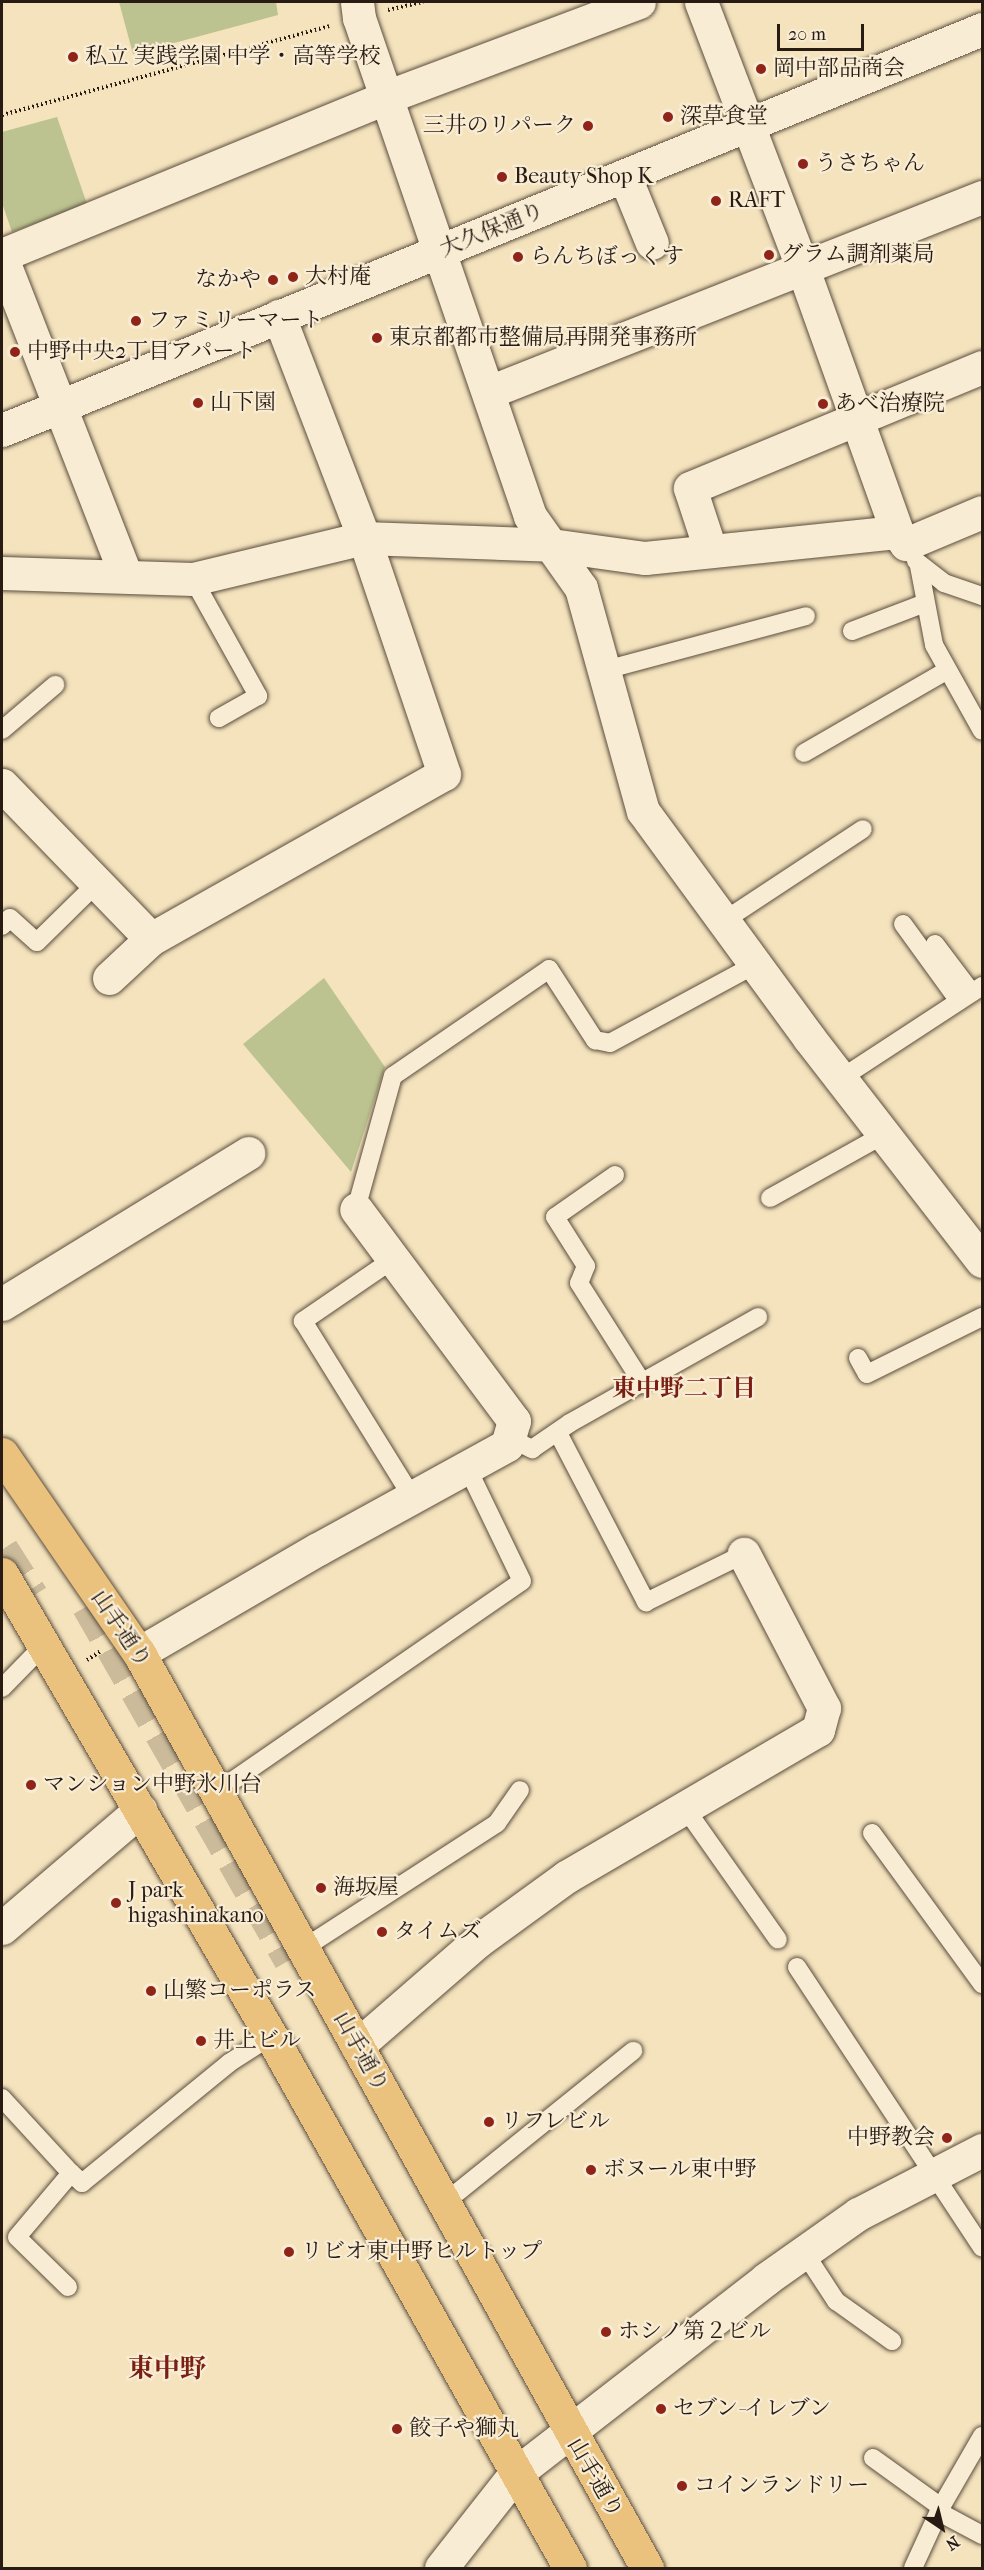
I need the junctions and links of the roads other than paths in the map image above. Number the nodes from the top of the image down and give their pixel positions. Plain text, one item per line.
1 (639, 2) edge
2 (701, 2) edge
3 (358, 10) edge
4 (982, 29) edge
5 (389, 96) junction
6 (750, 127) junction
7 (625, 177) junction
8 (982, 197) edge
9 (652, 243) dead end
10 (441, 251) junction
11 (2, 256) edge
12 (803, 269) junction
13 (279, 316) junction
14 (982, 367) edge
15 (489, 392) junction
16 (60, 406) junction
17 (855, 419) junction
18 (2, 430) edge
19 (982, 512) edge
20 (364, 538) junction
21 (551, 545) junction
22 (907, 548) junction
23 (710, 549) junction
24 (2, 573) edge
25 (126, 576) junction
26 (193, 579) junction
27 (982, 596) edge
28 (925, 603) junction
29 (806, 616) dead end
30 (852, 631) dead end
31 (605, 670) junction
32 (946, 671) junction
33 (55, 685) dead end
34 (219, 718) dead end
35 (2, 730) edge
36 (982, 731) edge
37 (804, 753) dead end
38 (2, 785) edge
39 (863, 828) dead end
40 (97, 883) junction
41 (725, 920) junction
42 (903, 924) dead end
43 (2, 926) edge
44 (151, 939) junction
45 (935, 944) dead end
46 (756, 964) junction
47 (109, 978) dead end
48 (971, 994) edge
49 (840, 1079) junction
50 (883, 1134) junction
51 (248, 1154) dead end
52 (615, 1175) dead end
53 (770, 1198) dead end
54 (356, 1209) joint
55 (395, 1258) junction
56 (982, 1261) edge
57 (2, 1304) edge
58 (758, 1317) dead end
59 (982, 1317) edge
60 (858, 1358) dead end
61 (643, 1384) junction
62 (558, 1433) junction
63 (510, 1438) junction
64 (2, 1454) edge
65 (467, 1467) junction
66 (412, 1497) junction
67 (744, 1554) joint
68 (2, 1574) tunnel mouth
69 (45, 1644) junction
70 (133, 1644) junction
71 (2, 1688) edge
72 (520, 1790) dead end
73 (218, 1791) junction
74 (685, 1808) junction
75 (140, 1810) junction
76 (872, 1833) dead end
77 (2, 1928) edge
78 (778, 1940) dead end
79 (304, 1948) junction
80 (797, 1967) dead end
81 (982, 1984) edge
82 (271, 2036) junction
83 (357, 2046) junction
84 (633, 2050) dead end
85 (2, 2098) edge
86 (982, 2150) edge
87 (71, 2173) junction
88 (936, 2174) junction
89 (444, 2203) junction
90 (982, 2248) edge
91 (804, 2252) junction
92 (68, 2287) dead end
93 (892, 2341) dead end
94 (569, 2432) junction
95 (982, 2436) edge
96 (873, 2458) dead end
97 (515, 2474) junction
98 (940, 2510) junction
99 (982, 2535) edge
100 (441, 2568) edge
101 (570, 2568) edge
102 (647, 2568) edge
103 (914, 2568) edge

1 - 5 street
2 - 6 street
3 - 5 street
4 - 6 street, 大久保通り
5 - 10 street
5 - 11 street
6 - 7 street, 大久保通り
6 - 12 street
7 - 9 street
7 - 10 street, 大久保通り
8 - 12 street
10 - 13 street, 大久保通り
10 - 15 street
11 - 16 street
12 - 15 street
12 - 17 street
13 - 16 street, 大久保通り
13 - 20 street
14 - 17 street
15 - 21 street
16 - 18 street, 大久保通り
16 - 25 street
17 - 22 street
17 - 23 street
19 - 22 street
20 - 21 street
20 - 26 street
20 - 44 street
21 - 23 street
21 - 31 street
22 - 23 street
22 - 27 lane
22 - 28 lane
24 - 25 street
25 - 26 street
26 - 34 lane
28 - 30 lane
28 - 32 lane
29 - 31 lane
31 - 41 street
32 - 36 lane
32 - 37 lane
33 - 35 lane
38 - 40 street
39 - 41 lane
40 - 43 lane
40 - 44 street
41 - 46 street
42 - 48 lane
44 - 47 street
45 - 48 lane
46 - 49 street
46 - 54 lane
48 - 49 lane
49 - 50 street
50 - 53 lane
50 - 56 street
51 - 57 street
52 - 61 lane
54 - 55 street
55 - 63 street
55 - 66 lane
58 - 61 lane
59 - 60 lane
61 - 62 lane
62 - 63 lane
62 - 67 lane
63 - 65 street
64 - 70 main road, 山手通り
65 - 66 street
65 - 73 lane
66 - 70 street
67 - 74 street
68 - 69 main road
69 - 71 lane
69 - 75 main road
70 - 73 main road, 山手通り
72 - 79 lane
73 - 79 main road, 山手通り
74 - 78 lane
74 - 83 street
75 - 77 street
75 - 82 main road
76 - 81 lane
79 - 83 main road, 山手通り
80 - 88 lane
82 - 87 lane
82 - 97 main road
83 - 89 main road, 山手通り
84 - 89 lane
85 - 87 lane
86 - 88 street
87 - 92 lane
88 - 90 lane
88 - 91 street
89 - 94 main road, 山手通り
91 - 93 lane
91 - 94 street
94 - 97 street
94 - 102 main road, 山手通り
95 - 98 lane
96 - 98 lane
97 - 100 street
97 - 101 main road
98 - 99 lane
98 - 103 lane

